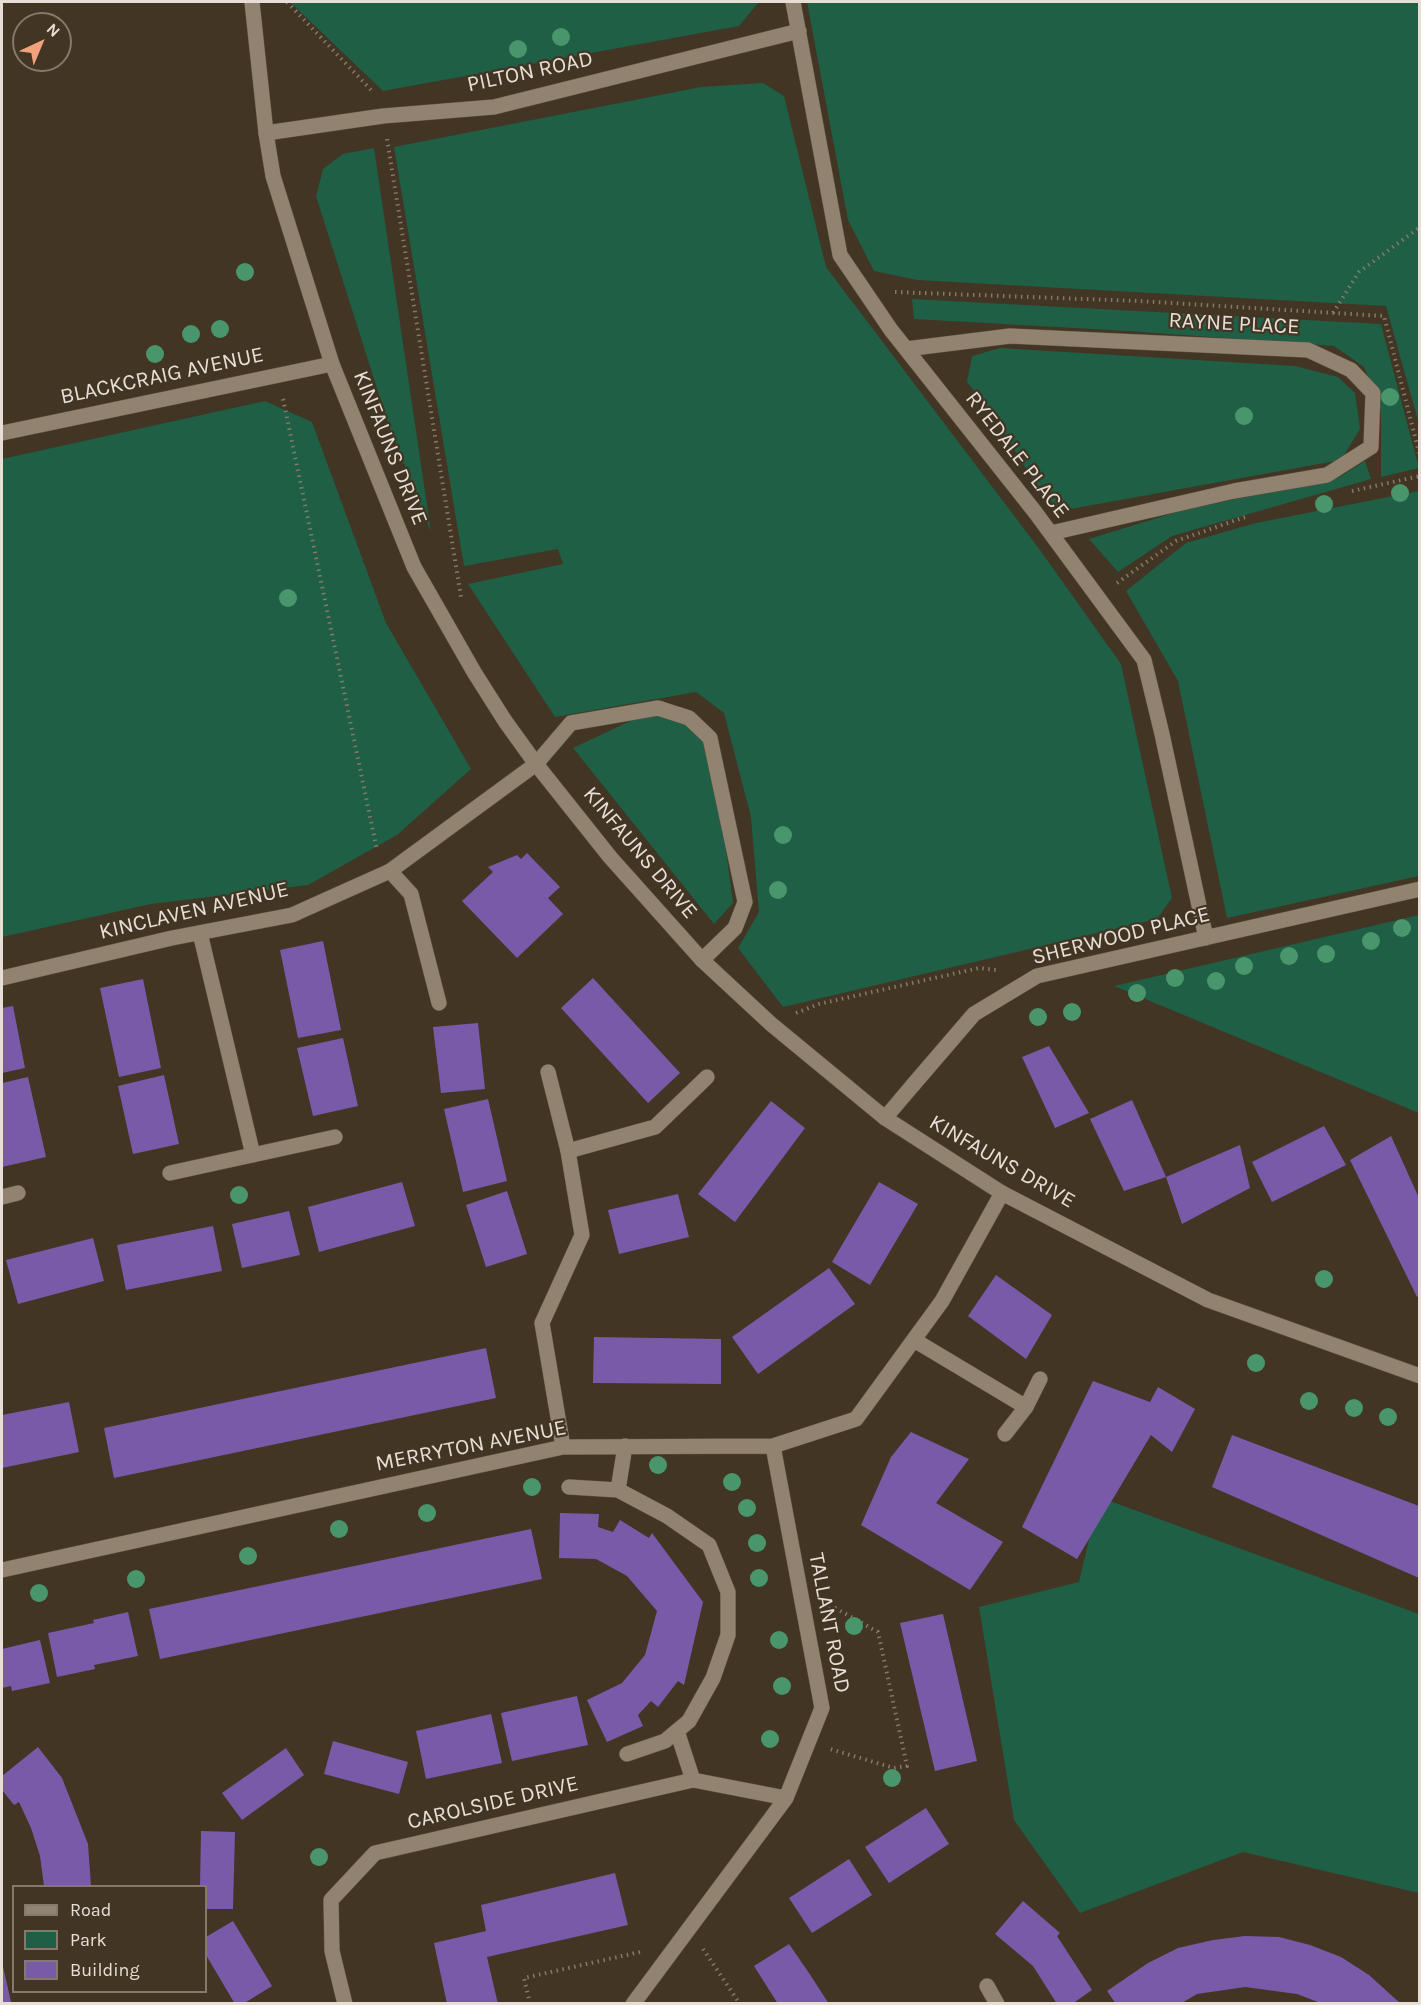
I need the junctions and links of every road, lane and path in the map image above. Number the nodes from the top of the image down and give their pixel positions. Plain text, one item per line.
1 (252, 2) edge
2 (286, 2) edge
3 (793, 2) edge
4 (799, 31) junction
5 (383, 116) junction
6 (266, 133) junction
7 (1419, 227) edge
8 (1333, 313) dead end
9 (906, 349) junction
10 (332, 364) junction
11 (278, 375) junction
12 (2, 433) edge
13 (1419, 476) edge
14 (1352, 491) dead end
15 (1251, 515) dead end
16 (1050, 533) junction
17 (1097, 597) junction
18 (462, 601) dead end
19 (536, 764) junction
20 (386, 872) junction
21 (1419, 889) edge
22 (200, 933) junction
23 (1206, 938) junction
24 (702, 960) junction
25 (1037, 976) junction
26 (2, 978) edge
27 (440, 1003) dead end
28 (771, 1024) junction
29 (548, 1072) dead end
30 (708, 1077) dead end
31 (885, 1118) junction
32 (335, 1137) dead end
33 (568, 1151) junction
34 (253, 1155) junction
35 (170, 1173) dead end
36 (18, 1193) dead end
37 (1002, 1193) junction
38 (2, 1197) edge
39 (914, 1340) junction
40 (1419, 1376) edge
41 (1040, 1379) dead end
42 (1026, 1407) junction
43 (1005, 1434) dead end
44 (625, 1446) junction
45 (773, 1446) junction
46 (563, 1447) junction
47 (569, 1487) dead end
48 (618, 1490) junction
49 (2, 1570) edge
50 (805, 1613) junction
51 (677, 1731) junction
52 (808, 1743) junction
53 (627, 1754) dead end
54 (693, 1780) junction
55 (786, 1798) junction
56 (689, 1929) junction
57 (678, 1943) junction
58 (987, 1986) dead end
59 (345, 2004) edge
60 (530, 2004) edge
61 (633, 2004) edge
62 (740, 2004) edge
63 (997, 2004) edge

1 - 6 street, KINFAUNS DRIVE
2 - 5 path
3 - 4 street, RYEDALE PLACE
4 - 5 street, PILTON ROAD
4 - 9 street, RYEDALE PLACE
5 - 6 street, PILTON ROAD
5 - 18 path
6 - 10 street, KINFAUNS DRIVE
7 - 8 path
9 - 16 street, RYEDALE PLACE
9 - 16 street, RAYNE PLACE
10 - 11 street, BLACKCRAIG AVENUE
10 - 19 street, KINFAUNS DRIVE
11 - 12 street, BLACKCRAIG AVENUE
11 - 20 path
13 - 14 path
15 - 17 path
16 - 17 street, RYEDALE PLACE
17 - 23 street, RYEDALE PLACE
19 - 20 street, KINCLAVEN AVENUE
19 - 24 street, KINFAUNS DRIVE
19 - 24 street, KINCLAVEN AVENUE
20 - 22 street, KINCLAVEN AVENUE
20 - 27 street
21 - 23 street, SHERWOOD PLACE
22 - 26 street, KINCLAVEN AVENUE
22 - 34 street
23 - 25 street, SHERWOOD PLACE
24 - 28 street, KINFAUNS DRIVE
25 - 28 path
25 - 31 street, SHERWOOD PLACE
28 - 31 street, KINFAUNS DRIVE
29 - 33 street
30 - 33 street
31 - 37 street, KINFAUNS DRIVE
32 - 34 street
33 - 46 street
34 - 35 street
36 - 38 street
37 - 39 street, MERRYTON AVENUE
37 - 40 street, KINFAUNS DRIVE
39 - 42 street
39 - 45 street, MERRYTON AVENUE
41 - 42 street
42 - 43 street
44 - 45 street, MERRYTON AVENUE
44 - 46 street, MERRYTON AVENUE
44 - 48 street
45 - 50 street, TALLANT ROAD
46 - 49 street, MERRYTON AVENUE
47 - 48 street
48 - 51 street
50 - 52 street, TALLANT ROAD
50 - 52 path
51 - 53 street
51 - 54 street
52 - 55 street, TALLANT ROAD
54 - 55 street, CAROLSIDE DRIVE
54 - 59 street, CAROLSIDE DRIVE
55 - 56 street, TALLANT ROAD
56 - 57 street, TALLANT ROAD
56 - 62 path
57 - 60 path
57 - 61 street, TALLANT ROAD
58 - 63 street

